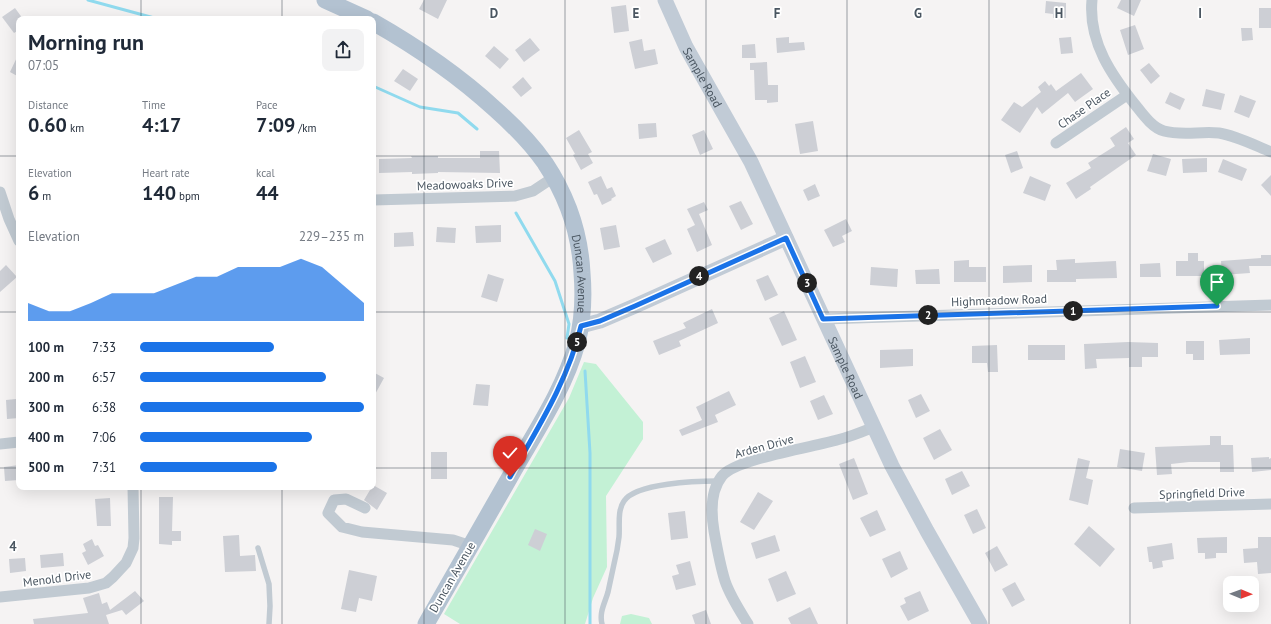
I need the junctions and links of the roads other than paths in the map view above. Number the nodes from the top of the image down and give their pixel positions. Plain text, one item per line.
1 (325, 0) edge
2 (665, 0) edge
3 (1092, 0) edge
4 (360, 16) edge
5 (376, 24) edge
6 (1127, 95) junction
7 (1056, 143) dead end
8 (1271, 152) edge
9 (554, 177) junction
10 (0, 192) edge
11 (376, 200) edge
12 (16, 235) edge
13 (786, 238) junction
14 (1271, 304) edge
15 (823, 319) junction
16 (581, 326) junction
17 (874, 427) junction
18 (16, 442) edge
19 (0, 444) edge
20 (719, 481) junction
21 (133, 490) edge
22 (1271, 504) edge
23 (365, 508) dead end
24 (1134, 508) dead end
25 (258, 548) dead end
26 (468, 550) junction
27 (0, 597) edge
28 (268, 624) edge
29 (426, 624) edge
30 (602, 624) edge
31 (748, 624) edge
32 (980, 624) edge

1 - 4 main road
2 - 13 street, Sample Road
3 - 6 street
5 - 9 main road, Duncan Avenue
6 - 7 street, Chase Place
6 - 8 street
9 - 11 street, Meadowoaks Drive
9 - 16 main road, Duncan Avenue
10 - 12 street
13 - 15 street, Sample Road
13 - 16 street
14 - 15 street, Highmeadow Road
15 - 17 street, Sample Road
16 - 26 main road, Duncan Avenue
17 - 20 street, Arden Drive
17 - 32 street, Sample Road
18 - 19 street
20 - 30 lane
20 - 31 street, Arden Drive
21 - 27 street, Menold Drive
22 - 24 street, Springfield Drive
23 - 26 street
25 - 28 lane
26 - 29 main road, Duncan Avenue

